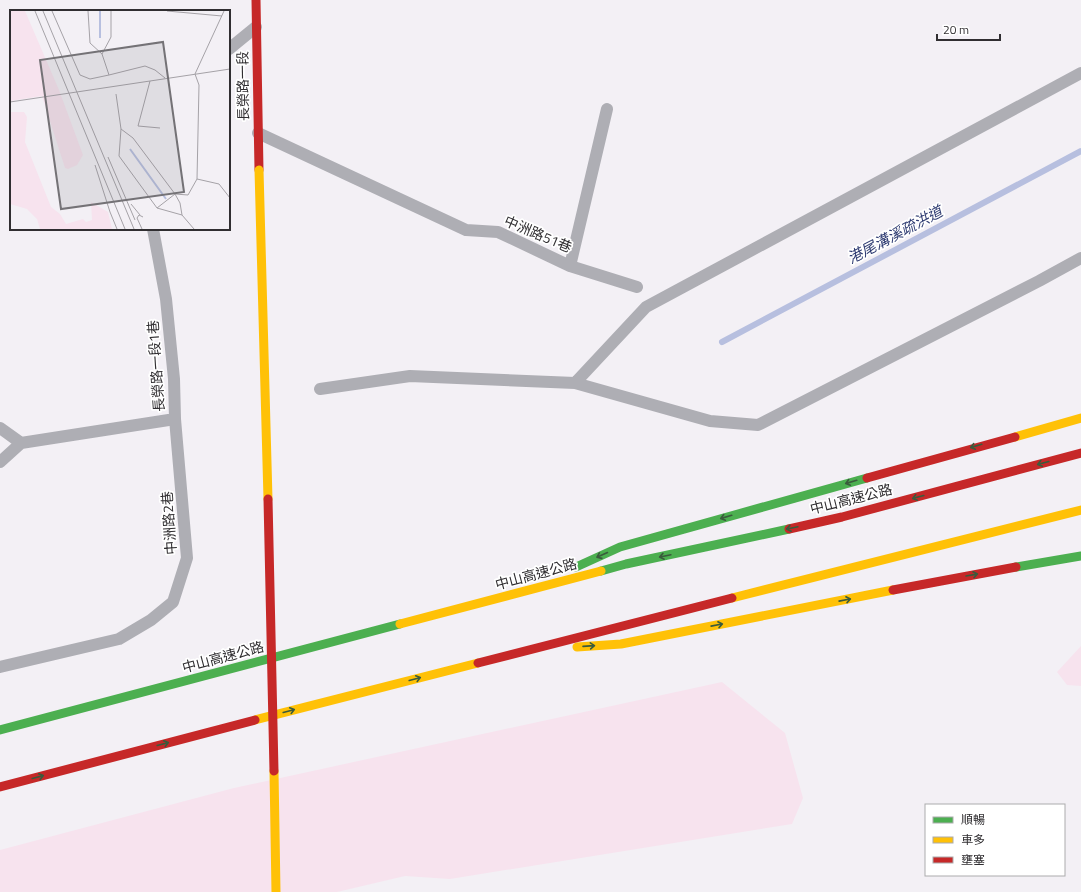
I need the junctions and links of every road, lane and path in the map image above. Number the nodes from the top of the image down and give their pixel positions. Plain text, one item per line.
1 (256, 0) edge
2 (256, 27) junction
3 (230, 48) edge
4 (1081, 73) edge
5 (607, 109) dead end
6 (258, 133) junction
7 (153, 230) edge
8 (1081, 258) edge
9 (570, 266) junction
10 (637, 287) dead end
11 (575, 383) junction
12 (320, 389) dead end
13 (1046, 418) dead end
14 (1081, 418) edge
15 (175, 419) junction
16 (0, 428) edge
17 (1000, 440) junction
18 (21, 443) junction
19 (1081, 453) edge
20 (0, 462) edge
21 (1081, 510) edge
22 (1081, 556) edge
23 (517, 594) junction
24 (522, 651) junction
25 (0, 667) edge
26 (0, 730) edge
27 (0, 787) edge
28 (276, 892) edge

1 - 2 main road, 長榮路一段
2 - 3 lane
2 - 6 main road, 長榮路一段
4 - 11 lane
5 - 9 lane, 中洲路51巷
6 - 9 lane, 中洲路51巷
6 - 28 main road, 長榮路一段, bridge
7 - 15 lane, 長榮路一段1巷
8 - 11 lane
9 - 10 lane
11 - 12 lane
13 - 17 main road
14 - 17 main road
15 - 18 lane, 長榮路一段1巷
15 - 25 lane, 中洲路2巷
16 - 18 lane
17 -> 23 main road
18 - 20 lane
19 -> 23 main road, 中山高速公路
21 - 24 main road
24 -> 22 main road
23 - 26 main road, 中山高速公路
27 -> 24 main road

